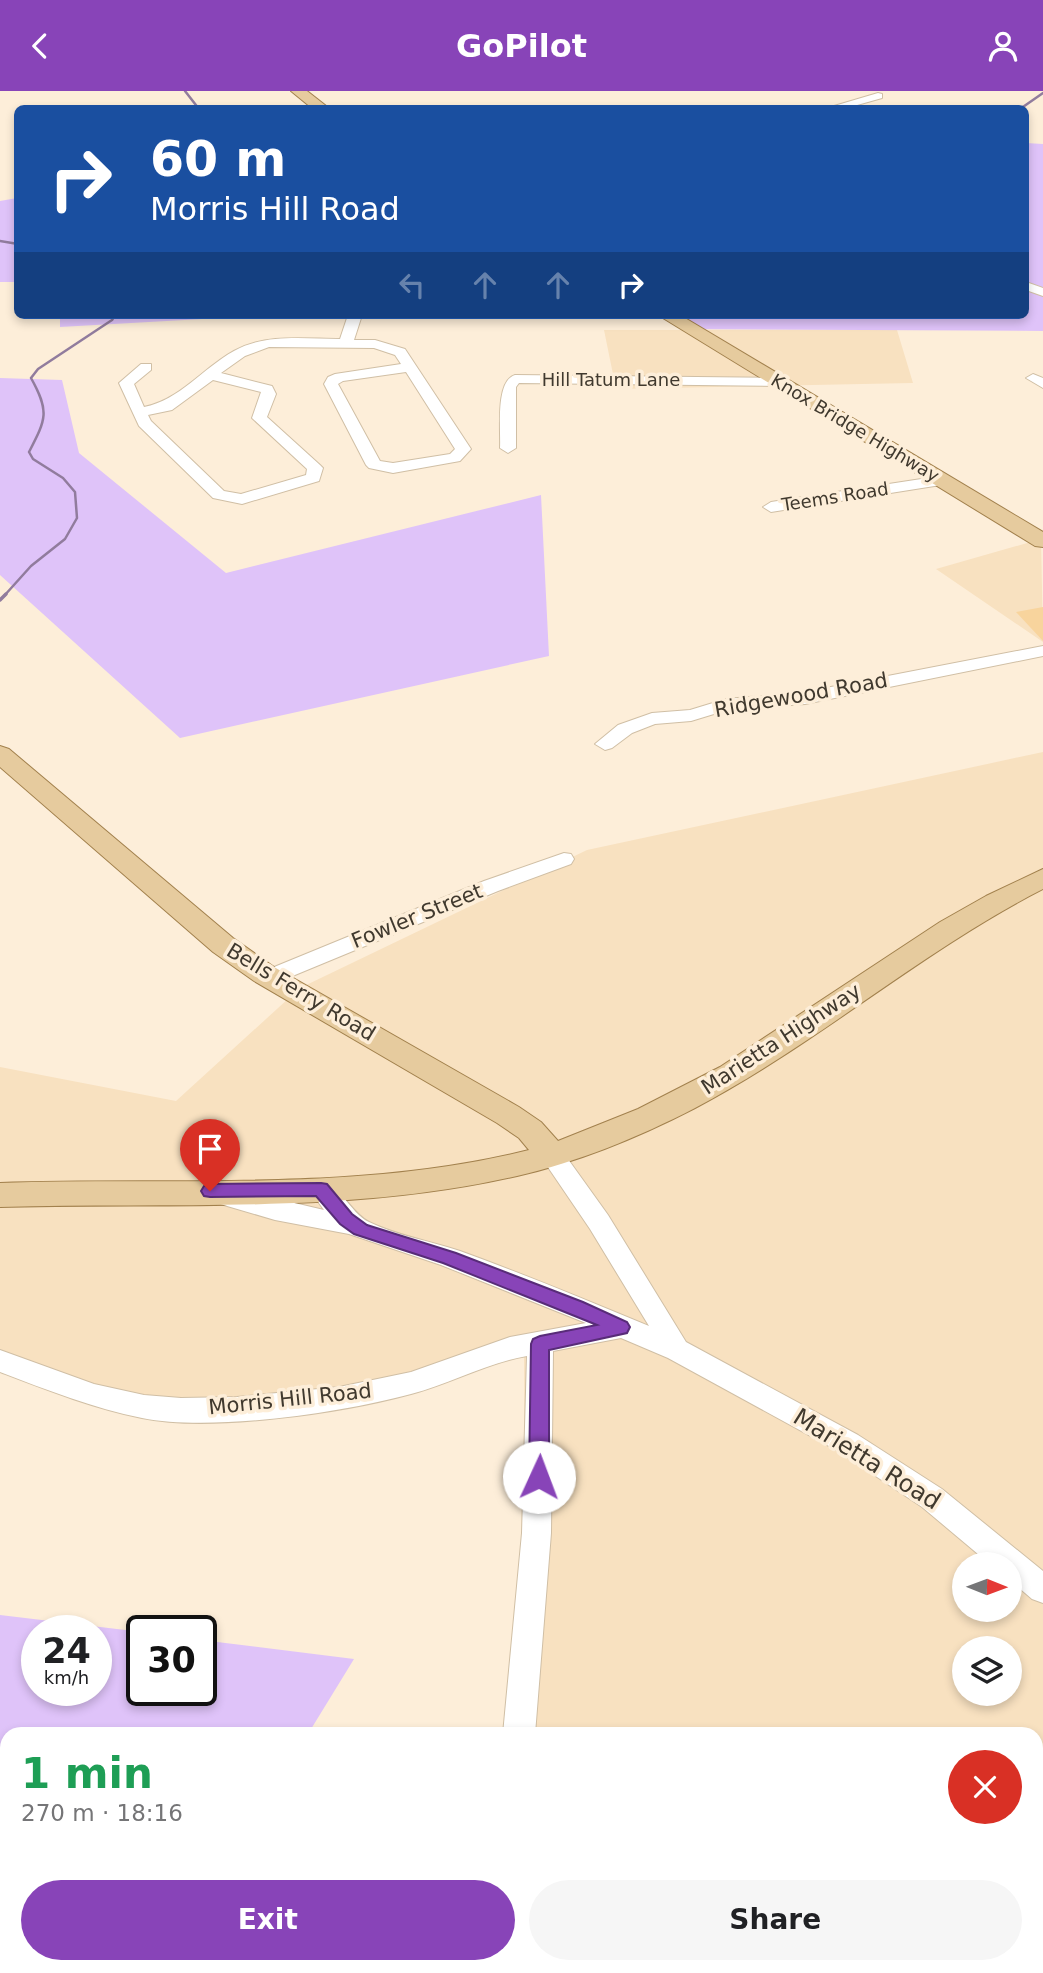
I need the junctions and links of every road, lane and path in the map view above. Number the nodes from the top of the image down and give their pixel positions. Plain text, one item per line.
1 (298, 91) edge
2 (878, 96) dead end
3 (317, 105) edge
4 (844, 105) edge
5 (354, 319) edge
6 (674, 319) edge
7 (346, 343) junction
8 (146, 367) dead end
9 (410, 367) junction
10 (210, 375) junction
11 (777, 382) junction
12 (139, 413) junction
13 (508, 447) dead end
14 (941, 481) junction
15 (771, 507) dead end
16 (1043, 541) edge
17 (1043, 651) edge
18 (605, 744) dead end
19 (0, 754) edge
20 (564, 859) dead end
21 (1043, 878) edge
22 (270, 977) junction
23 (551, 1154) junction
24 (321, 1189) junction
25 (210, 1191) junction
26 (0, 1195) edge
27 (356, 1226) junction
28 (621, 1327) junction
29 (540, 1344) junction
30 (677, 1350) junction
31 (0, 1361) edge
32 (1043, 1589) edge
33 (519, 1727) edge

1 - 3 main road
2 - 4 street
5 - 7 street
6 - 11 main road, Knox Bridge Highway
7 - 9 street
7 - 10 street
8 - 12 street
9 - 9 street
10 - 12 street
10 - 12 street
11 - 13 street, Hill Tatum Lane
11 - 14 main road, Knox Bridge Highway
14 - 15 street, Teems Road
14 - 16 main road, Knox Bridge Highway
17 - 18 street, Ridgewood Road
19 - 22 main road, Bells Ferry Road
20 - 22 street, Fowler Street
21 - 23 main road, Marietta Highway
22 - 23 main road, Bells Ferry Road
23 - 24 main road, Marietta Highway
23 - 30 street
24 - 25 main road, Marietta Highway
24 - 27 street, Marietta Road
25 - 26 main road, Marietta Highway
25 - 27 street, Marietta Road
27 - 28 street, Marietta Road
28 - 29 street, Morris Hill Road
28 - 30 street, Marietta Road
29 - 31 street, Morris Hill Road
29 - 33 street
30 - 32 street, Marietta Road

